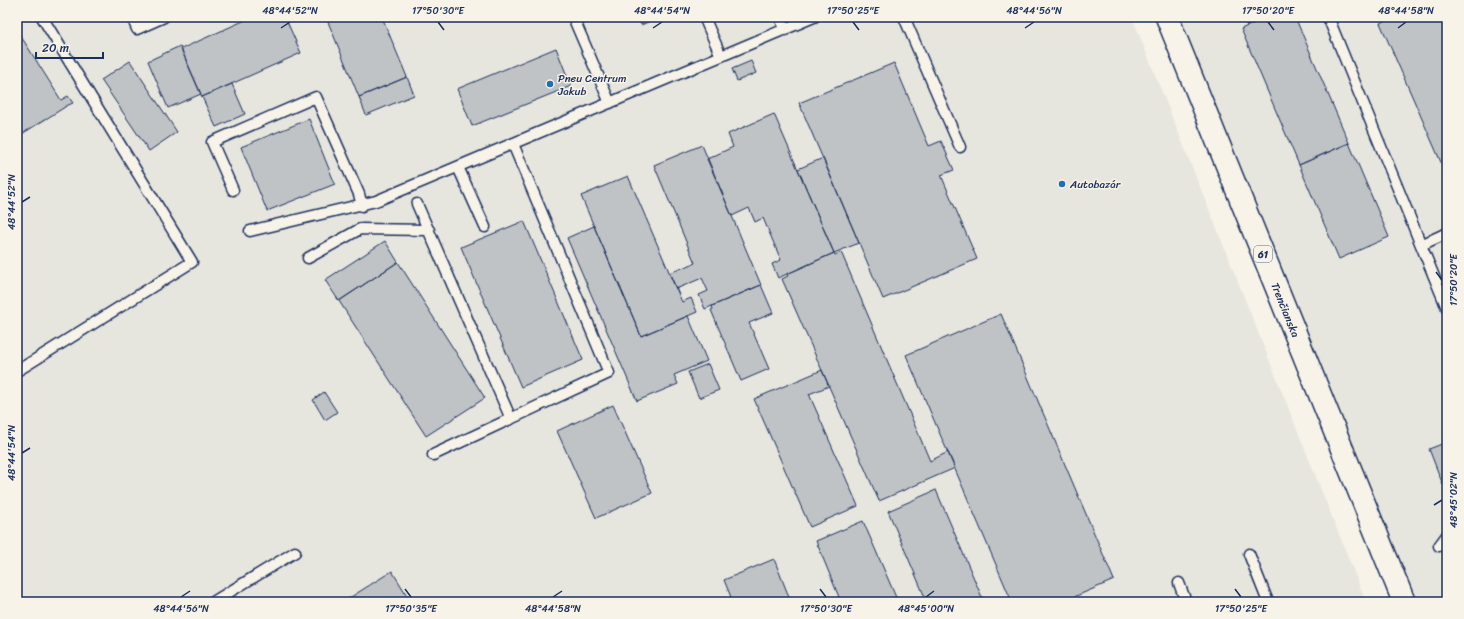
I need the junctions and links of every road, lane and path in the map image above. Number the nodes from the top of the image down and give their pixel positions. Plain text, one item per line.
1 (42, 17) edge
2 (132, 17) edge
3 (164, 17) edge
4 (573, 17) edge
5 (704, 17) edge
6 (780, 17) edge
7 (814, 17) edge
8 (904, 17) edge
9 (1167, 17) edge
10 (1328, 17) edge
11 (785, 30) junction
12 (721, 56) junction
13 (610, 103) junction
14 (513, 144) junction
15 (960, 147) dead end
16 (458, 167) junction
17 (233, 190) dead end
18 (418, 204) dead end
19 (362, 206) junction
20 (485, 227) dead end
21 (429, 230) junction
22 (250, 231) dead end
23 (1447, 233) edge
24 (1421, 245) junction
25 (308, 258) dead end
26 (1447, 308) edge
27 (17, 371) edge
28 (511, 419) junction
29 (433, 455) dead end
30 (1447, 535) edge
31 (1439, 546) dead end
32 (295, 552) dead end
33 (1249, 554) dead end
34 (1179, 583) dead end
35 (213, 602) edge
36 (1186, 602) edge
37 (1268, 602) edge
38 (1404, 602) edge

1 - 27 lane
2 - 3 lane
4 - 13 lane
5 - 12 lane
6 - 11 lane
7 - 11 lane
8 - 15 lane
9 - 38 main road, Trenčianska / 61
10 - 24 lane
11 - 12 lane
12 - 13 lane
13 - 14 lane
14 - 16 lane
14 - 28 lane
16 - 19 lane
16 - 20 lane
17 - 19 lane
18 - 21 lane
19 - 22 lane
21 - 25 lane
21 - 28 lane
23 - 24 lane
24 - 26 lane
28 - 29 lane
30 - 31 lane
32 - 35 lane
33 - 37 lane
34 - 36 lane

